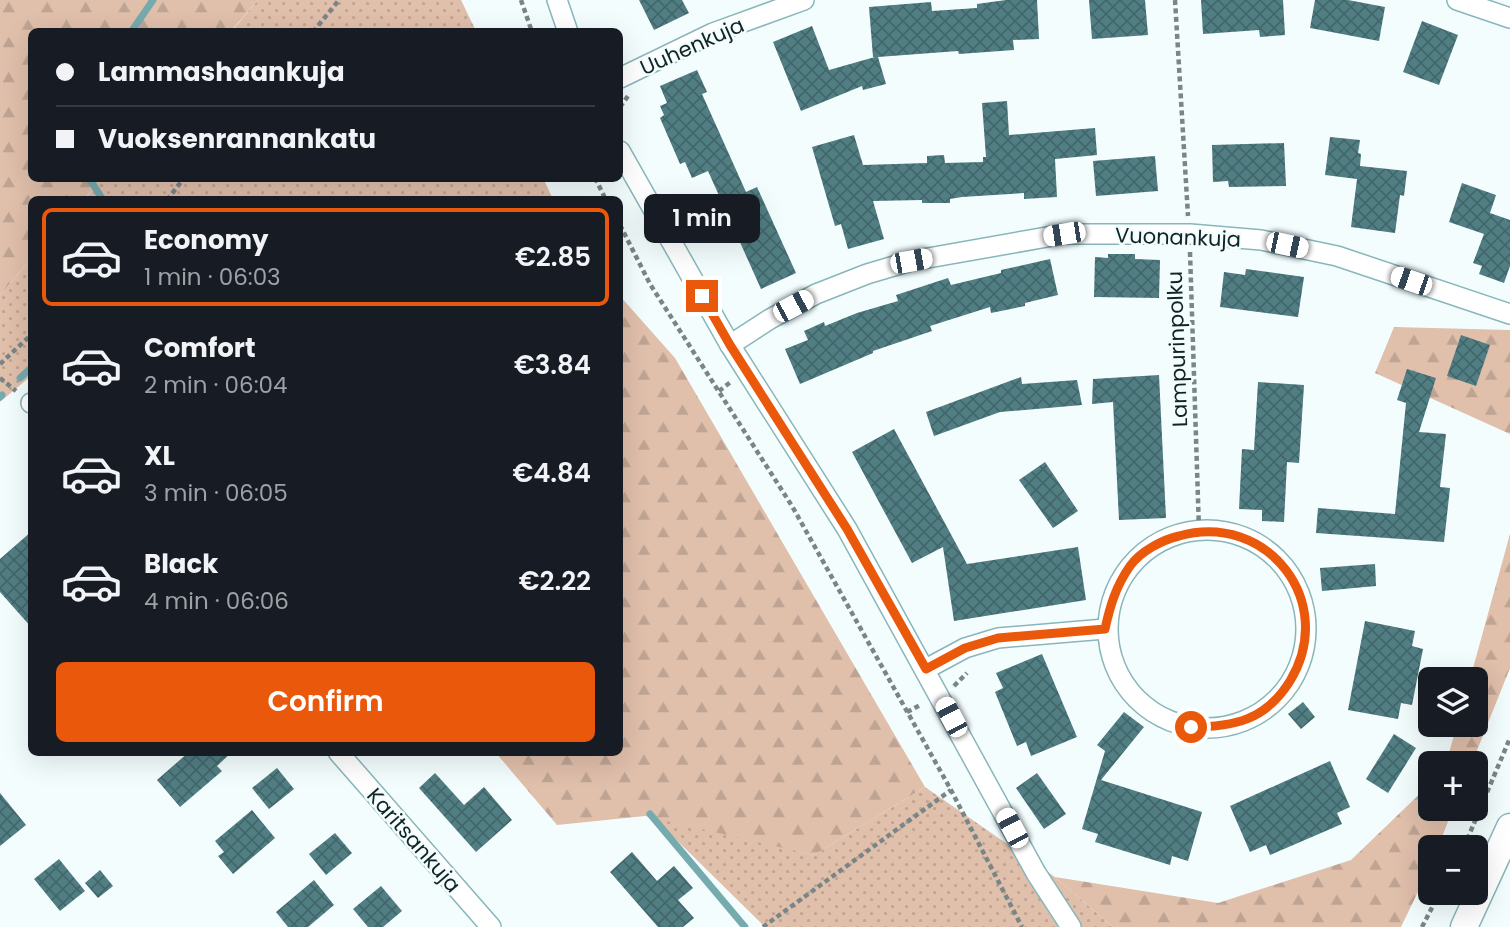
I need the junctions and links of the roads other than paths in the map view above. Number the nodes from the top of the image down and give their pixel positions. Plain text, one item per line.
1 (557, 0) edge
2 (804, 0) edge
3 (1457, 0) edge
4 (1510, 18) edge
5 (567, 28) edge
6 (623, 77) edge
7 (623, 156) edge
8 (1510, 314) edge
9 (730, 345) junction
10 (1105, 629) junction
11 (926, 669) junction
12 (341, 756) edge
13 (1510, 827) edge
14 (491, 927) edge
15 (1071, 927) edge
16 (1464, 927) edge

1 - 5 street
2 - 6 street, Uuhenkuja
3 - 4 street
7 - 9 street
8 - 9 street, Vuonankuja
9 - 11 street
10 - 10 street
10 - 11 street
11 - 15 street
12 - 14 street, Karitsankuja
13 - 16 street

